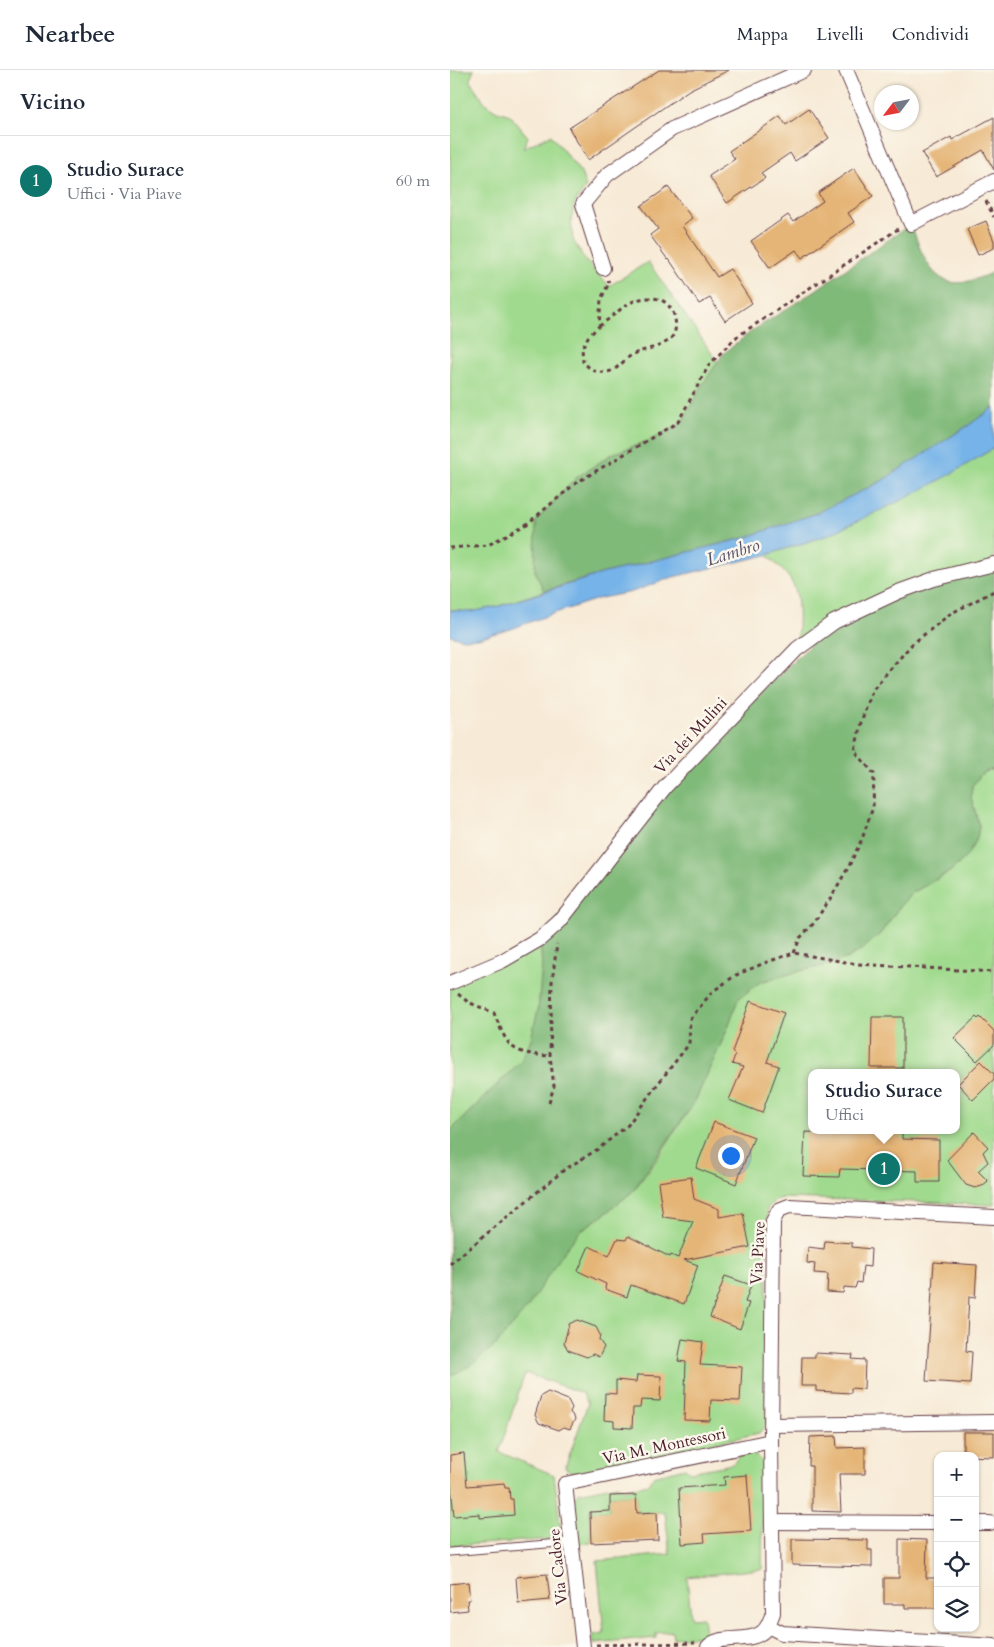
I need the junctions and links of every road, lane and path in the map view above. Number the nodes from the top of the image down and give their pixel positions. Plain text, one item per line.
1 (804, 70) edge
2 (846, 70) edge
3 (994, 181) edge
4 (910, 221) junction
5 (603, 268) joint
6 (598, 326) junction
7 (450, 548) edge
8 (994, 564) edge
9 (994, 591) edge
10 (560, 921) junction
11 (794, 953) junction
12 (994, 972) edge
13 (453, 988) edge
14 (550, 1056) junction
15 (549, 1103) dead end
16 (994, 1216) edge
17 (450, 1264) edge
18 (994, 1422) edge
19 (772, 1425) junction
20 (771, 1441) junction
21 (565, 1484) joint
22 (772, 1522) junction
23 (934, 1523) edge
24 (979, 1523) edge
25 (990, 1523) dead end
26 (572, 1542) junction
27 (450, 1552) edge
28 (768, 1626) junction
29 (710, 1645) edge
30 (583, 1646) edge
31 (994, 1646) edge

1 - 5 street
2 - 4 street
3 - 4 street
4 - 7 path
5 - 6 path
6 - 6 path
8 - 10 street, Via dei Mulini
9 - 11 path
10 - 13 street, Via dei Mulini
10 - 14 path
11 - 12 path
11 - 17 path
13 - 14 path
14 - 15 path
16 - 19 street, Via Piave
18 - 19 street
19 - 20 street, Via Piave
20 - 21 street, Via M. Montessori
20 - 22 street, Via Piave
21 - 26 street, Via Cadore
22 - 23 street
22 - 28 street, Via Piave
24 - 25 street
26 - 27 lane
26 - 30 street, Via Cadore
28 - 29 street
28 - 31 street
29 - 30 path

